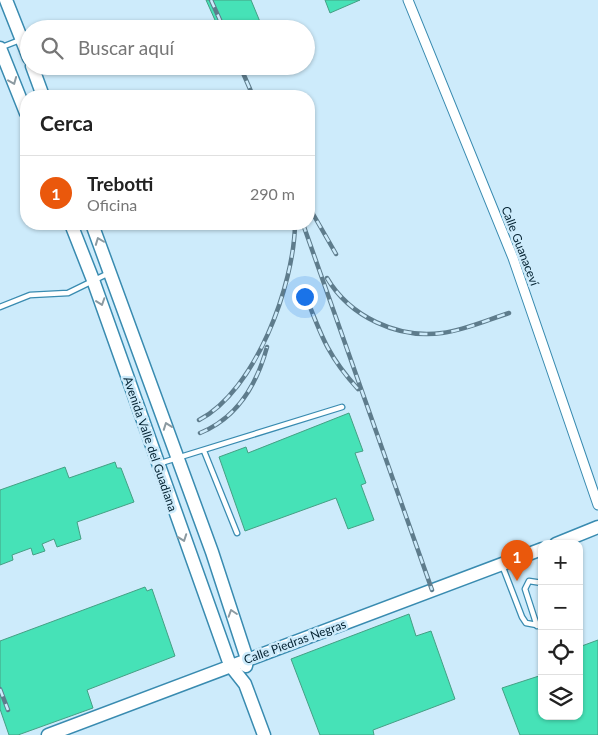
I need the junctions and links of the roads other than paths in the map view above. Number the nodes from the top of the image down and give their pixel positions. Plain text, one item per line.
1 (6, 0) edge
2 (408, 0) edge
3 (20, 35) edge
4 (20, 41) edge
5 (0, 48) edge
6 (35, 75) edge
7 (41, 90) edge
8 (20, 98) edge
9 (73, 230) edge
10 (94, 230) edge
11 (111, 273) junction
12 (93, 280) junction
13 (0, 307) edge
14 (342, 407) dead end
15 (204, 451) junction
16 (179, 459) junction
17 (157, 464) junction
18 (598, 505) edge
19 (598, 527) edge
20 (237, 533) dead end
21 (566, 540) edge
22 (538, 551) edge
23 (212, 552) junction
24 (191, 558) junction
25 (502, 565) junction
26 (538, 582) edge
27 (538, 621) edge
28 (538, 626) edge
29 (247, 659) junction
30 (230, 665) junction
31 (245, 684) junction
32 (48, 735) edge
33 (264, 735) edge

1 - 3 main road
2 - 18 street, Calle Guanaceví
4 - 5 lane
5 -> 8 main road
6 - 7 main road
9 - 12 main road, Avenida Valle del Guadiana
11 -> 10 main road, Avenida Valle del Guadiana
11 - 12 lane
16 -> 11 main road, Avenida Valle del Guadiana
12 - 13 lane
12 -> 17 main road, Avenida Valle del Guadiana
14 - 15 lane
15 - 16 lane
15 - 20 lane
16 - 17 lane
16 - 23 main road, Avenida Valle del Guadiana
17 -> 24 main road, Avenida Valle del Guadiana
19 - 21 main road
22 - 25 main road, Calle Piedras Negras
23 - 24 main road
29 -> 23 main road, Avenida Valle del Guadiana
24 - 30 main road, Avenida Valle del Guadiana
25 - 28 lane
25 - 29 main road, Calle Piedras Negras
26 - 27 lane
29 - 30 main road, Calle Piedras Negras
29 - 31 main road
30 - 31 main road, Avenida Valle del Guadiana
30 - 32 main road, Calle Piedras Negras
31 - 33 main road

